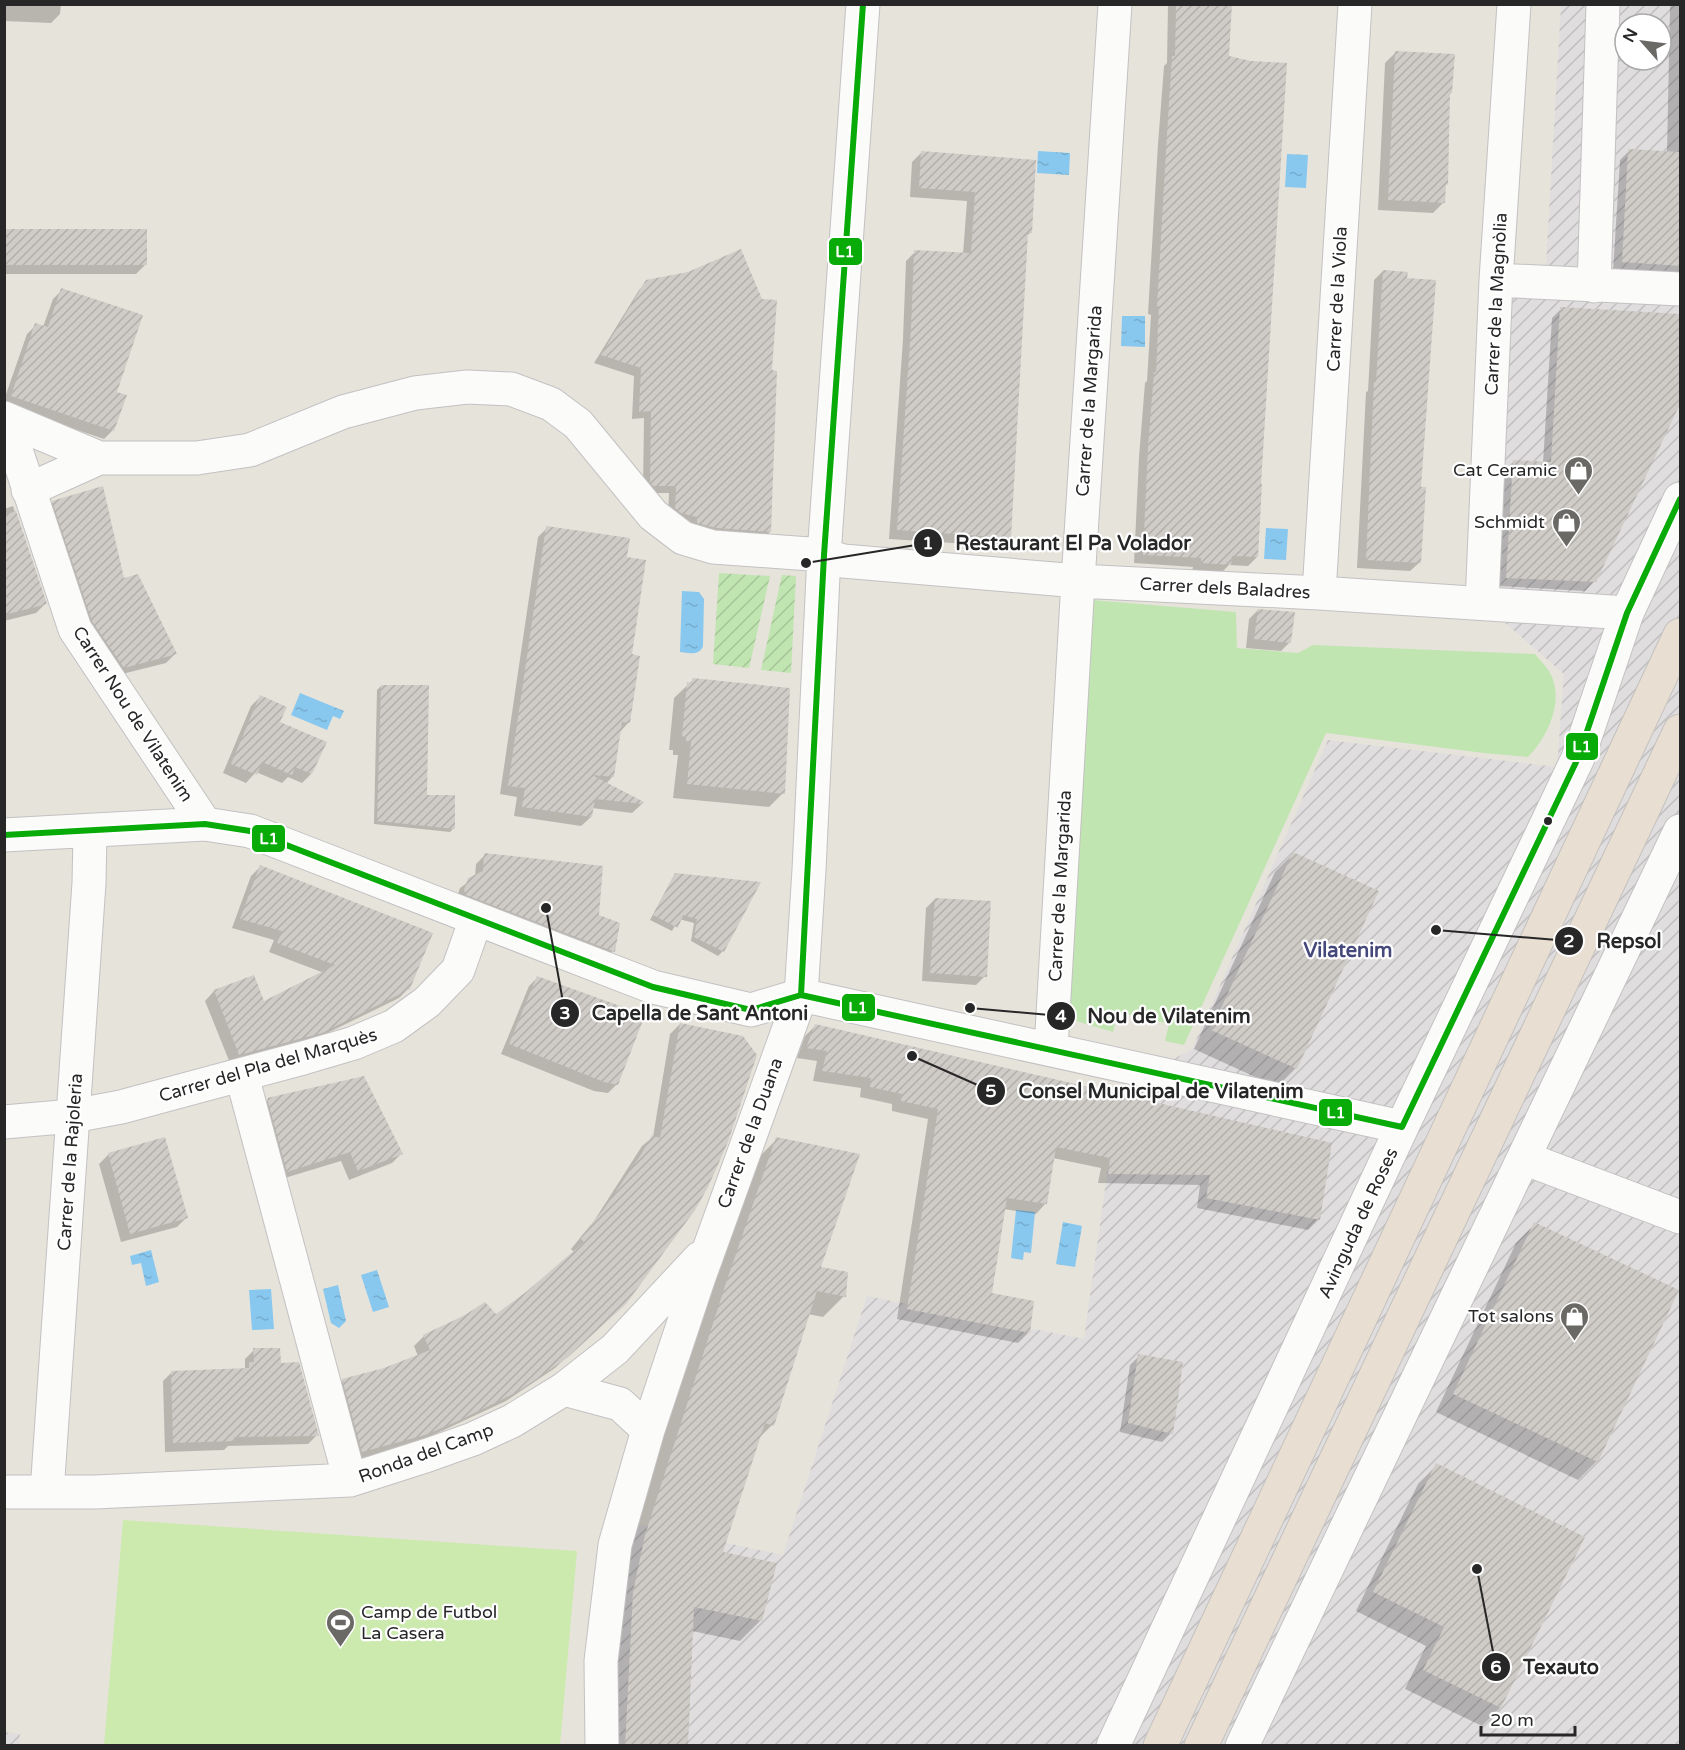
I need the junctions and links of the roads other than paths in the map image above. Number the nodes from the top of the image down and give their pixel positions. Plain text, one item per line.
1 (863, 4) edge
2 (1115, 4) edge
3 (1354, 4) edge
4 (1514, 4) edge
5 (1603, 4) edge
6 (1496, 279) junction
7 (1594, 286) junction
8 (1680, 289) edge
9 (4, 418) edge
10 (4, 434) edge
11 (99, 458) junction
12 (28, 490) junction
13 (1680, 500) edge
14 (824, 555) junction
15 (1078, 581) junction
16 (1319, 593) junction
17 (1482, 603) junction
18 (1627, 613) junction
19 (1680, 635) edge
20 (1680, 731) edge
21 (206, 824) junction
22 (90, 831) junction
23 (1680, 831) edge
24 (4, 835) edge
25 (476, 919) junction
26 (801, 994) junction
27 (1051, 1049) junction
28 (242, 1076) junction
29 (73, 1116) junction
30 (4, 1122) edge
31 (1402, 1127) junction
32 (1524, 1158) junction
33 (1680, 1217) edge
34 (708, 1249) junction
35 (564, 1389) junction
36 (648, 1430) junction
37 (350, 1480) junction
38 (4, 1492) edge
39 (47, 1492) junction
40 (602, 1746) edge
41 (1113, 1746) edge
42 (1160, 1746) edge
43 (1201, 1746) edge
44 (1242, 1746) edge

1 - 14 street, Carrer de la Duana
2 - 15 street, Carrer de la Margarida
3 - 16 street, Carrer de la Viola
4 - 6 street, Carrer de la Magnòlia
5 - 7 street
6 - 7 street
6 - 17 street, Carrer de la Magnòlia
7 - 8 street
9 - 11 street
10 - 12 street, Carrer Nou de Vilatenim
11 - 12 street
11 - 14 street, Carrer dels Baladres
12 - 21 street, Carrer Nou de Vilatenim
13 - 18 street, Avinguda de Roses
14 - 15 street, Carrer dels Baladres
14 - 26 street, Carrer de la Duana
15 - 16 street, Carrer dels Baladres
15 - 27 street, Carrer de la Margarida
16 - 17 street, Carrer dels Baladres
17 - 18 street, Carrer dels Baladres
18 - 31 street, Avinguda de Roses
19 - 42 highway
20 - 43 highway
21 - 22 street, Carrer Nou de Vilatenim
21 - 25 street, Carrer Nou de Vilatenim
22 - 24 street, Carrer Nou de Vilatenim
22 - 29 street, Carrer de la Rajoleria
23 - 32 street
25 - 26 street, Carrer Nou de Vilatenim
25 - 28 street, Carrer del Pla del Marquès
26 - 27 street
26 - 34 street, Carrer de la Duana
27 - 31 street
28 - 29 street, Carrer del Pla del Marquès
28 - 37 street
29 - 30 street, Carrer del Pla del Marquès
29 - 39 street, Carrer de la Rajoleria
31 - 41 street, Avinguda de Roses
32 - 33 street
32 - 44 street
34 - 35 street, Ronda del Camp
34 - 36 street, Carrer de la Duana
35 - 36 street
35 - 37 street, Ronda del Camp
36 - 40 street, Carrer de la Duana
37 - 39 street, Ronda del Camp
38 - 39 street, Ronda del Camp

